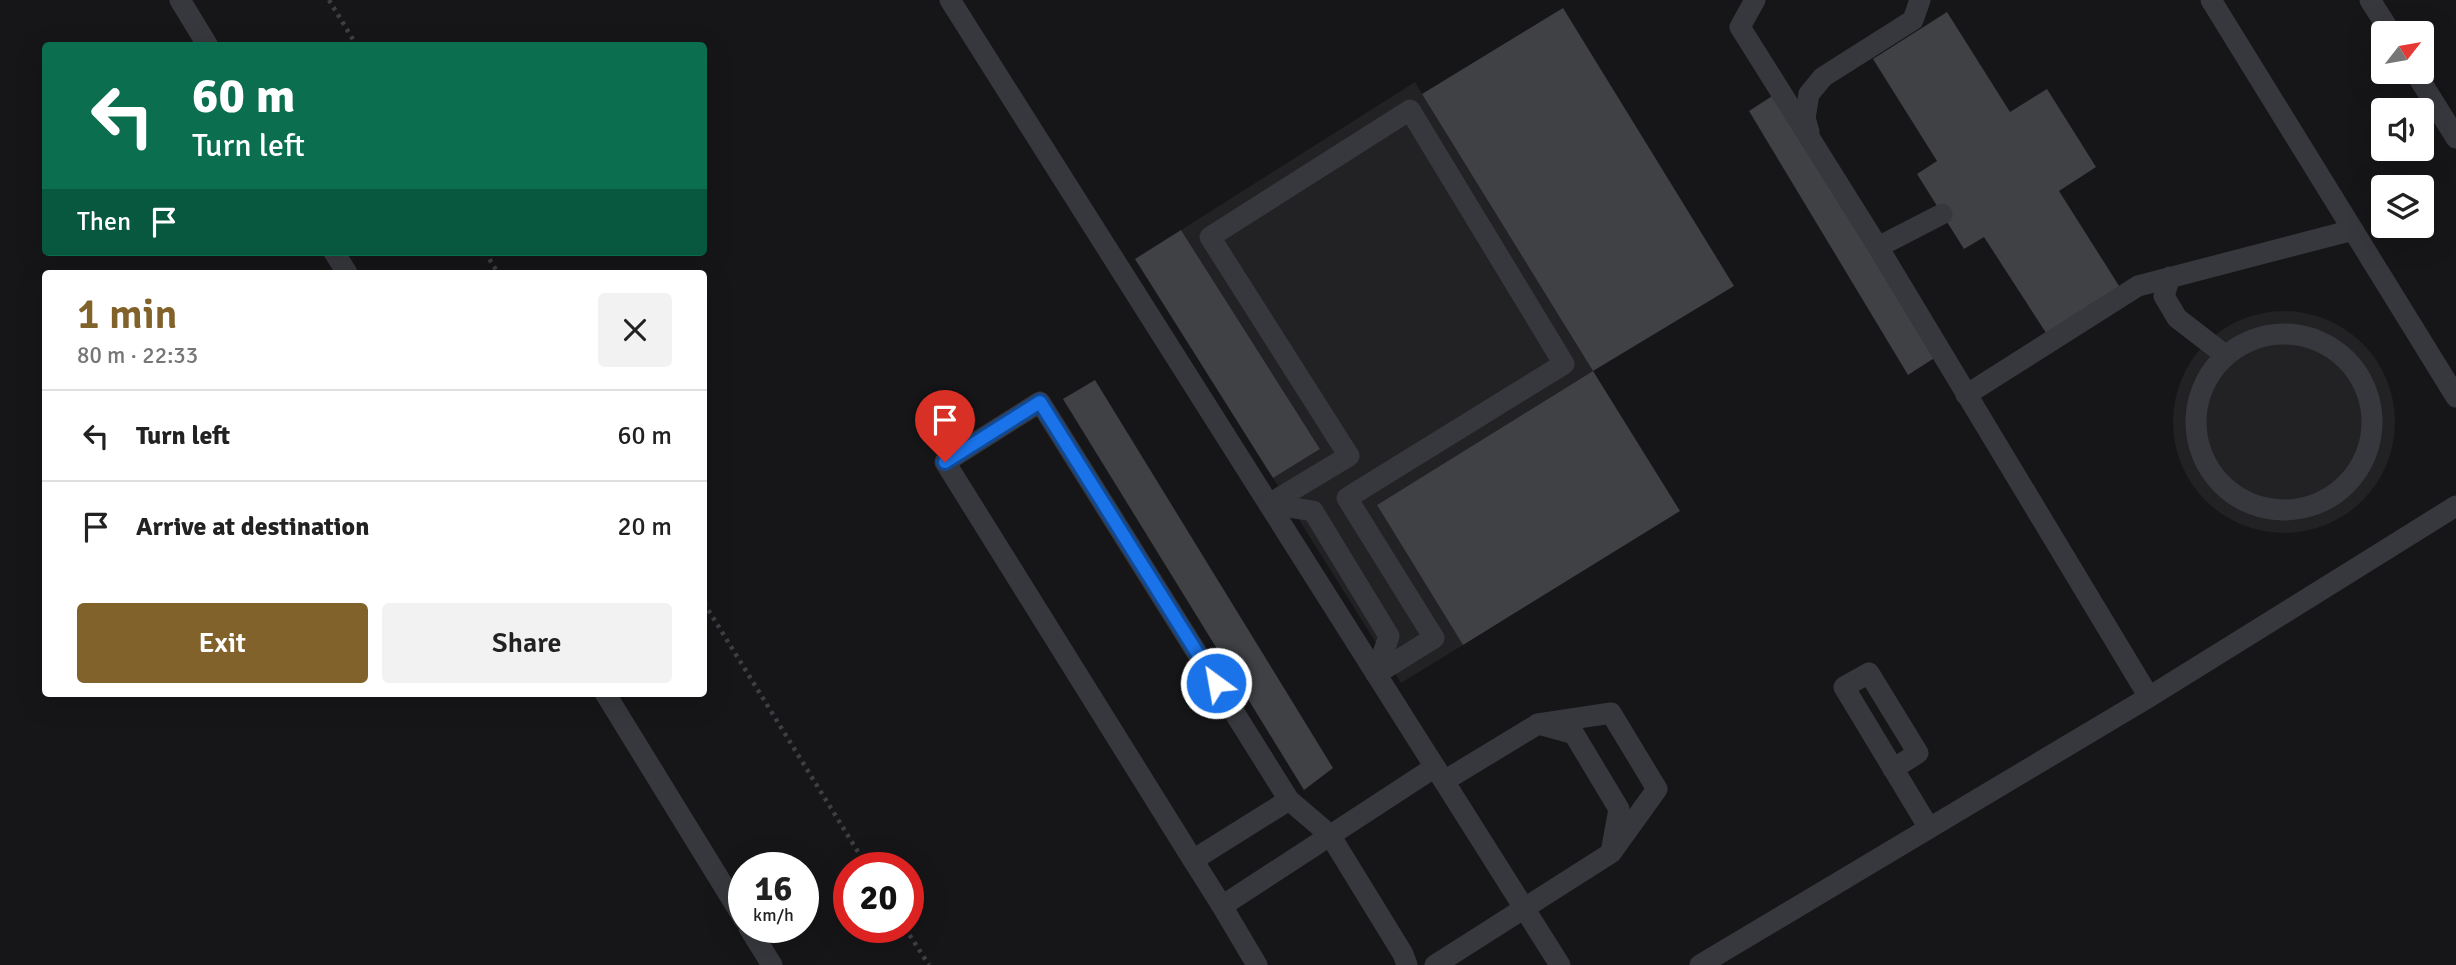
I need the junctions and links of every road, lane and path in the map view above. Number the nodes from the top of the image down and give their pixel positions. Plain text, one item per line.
1 (180, 0) edge
2 (329, 0) edge
3 (950, 0) edge
4 (1755, 0) edge
5 (1920, 0) edge
6 (2211, 0) edge
7 (2370, 0) edge
8 (2383, 21) edge
9 (206, 42) edge
10 (355, 42) edge
11 (2422, 84) edge
12 (2456, 138) edge
13 (1813, 144) junction
14 (1942, 214) dead end
15 (2353, 230) junction
16 (1878, 247) junction
17 (2170, 277) junction
18 (2225, 355) junction
19 (1966, 395) junction
20 (2456, 397) edge
21 (1269, 504) junction
22 (2456, 506) edge
23 (707, 608) edge
24 (1376, 674) junction
25 (2149, 696) junction
26 (607, 697) edge
27 (1538, 724) junction
28 (1893, 769) dead end
29 (1439, 774) junction
30 (1289, 800) junction
31 (1929, 828) junction
32 (1330, 835) junction
33 (858, 852) edge
34 (1611, 853) junction
35 (1194, 860) junction
36 (728, 893) edge
37 (1222, 906) junction
38 (1524, 907) junction
39 (758, 943) edge
40 (915, 943) edge
41 (772, 965) edge
42 (929, 965) edge
43 (1257, 965) edge
44 (1406, 965) edge
45 (1435, 965) edge
46 (1560, 965) edge
47 (1700, 965) edge

1 - 9 lane
2 - 10 path
3 - 21 lane
4 - 13 lane
5 - 13 lane
6 - 15 lane
7 - 8 lane
11 - 12 lane
13 - 16 lane
14 - 16 lane
15 - 17 lane
15 - 20 lane
16 - 19 lane
17 - 18 lane
17 - 19 lane
18 - 18 lane
19 - 25 lane
21 - 24 lane
21 - 24 lane
21 - 24 lane
22 - 25 lane
23 - 33 path
24 - 29 lane
25 - 31 lane
26 - 36 lane
27 - 29 lane
27 - 34 lane
27 - 34 lane
28 - 31 lane
29 - 32 lane
29 - 38 lane
30 - 32 lane
30 - 35 lane
30 - 35 lane
31 - 47 lane
32 - 37 lane
32 - 44 lane
34 - 38 lane
35 - 37 lane
37 - 43 lane
38 - 45 lane
38 - 46 lane
39 - 41 lane
40 - 42 path

